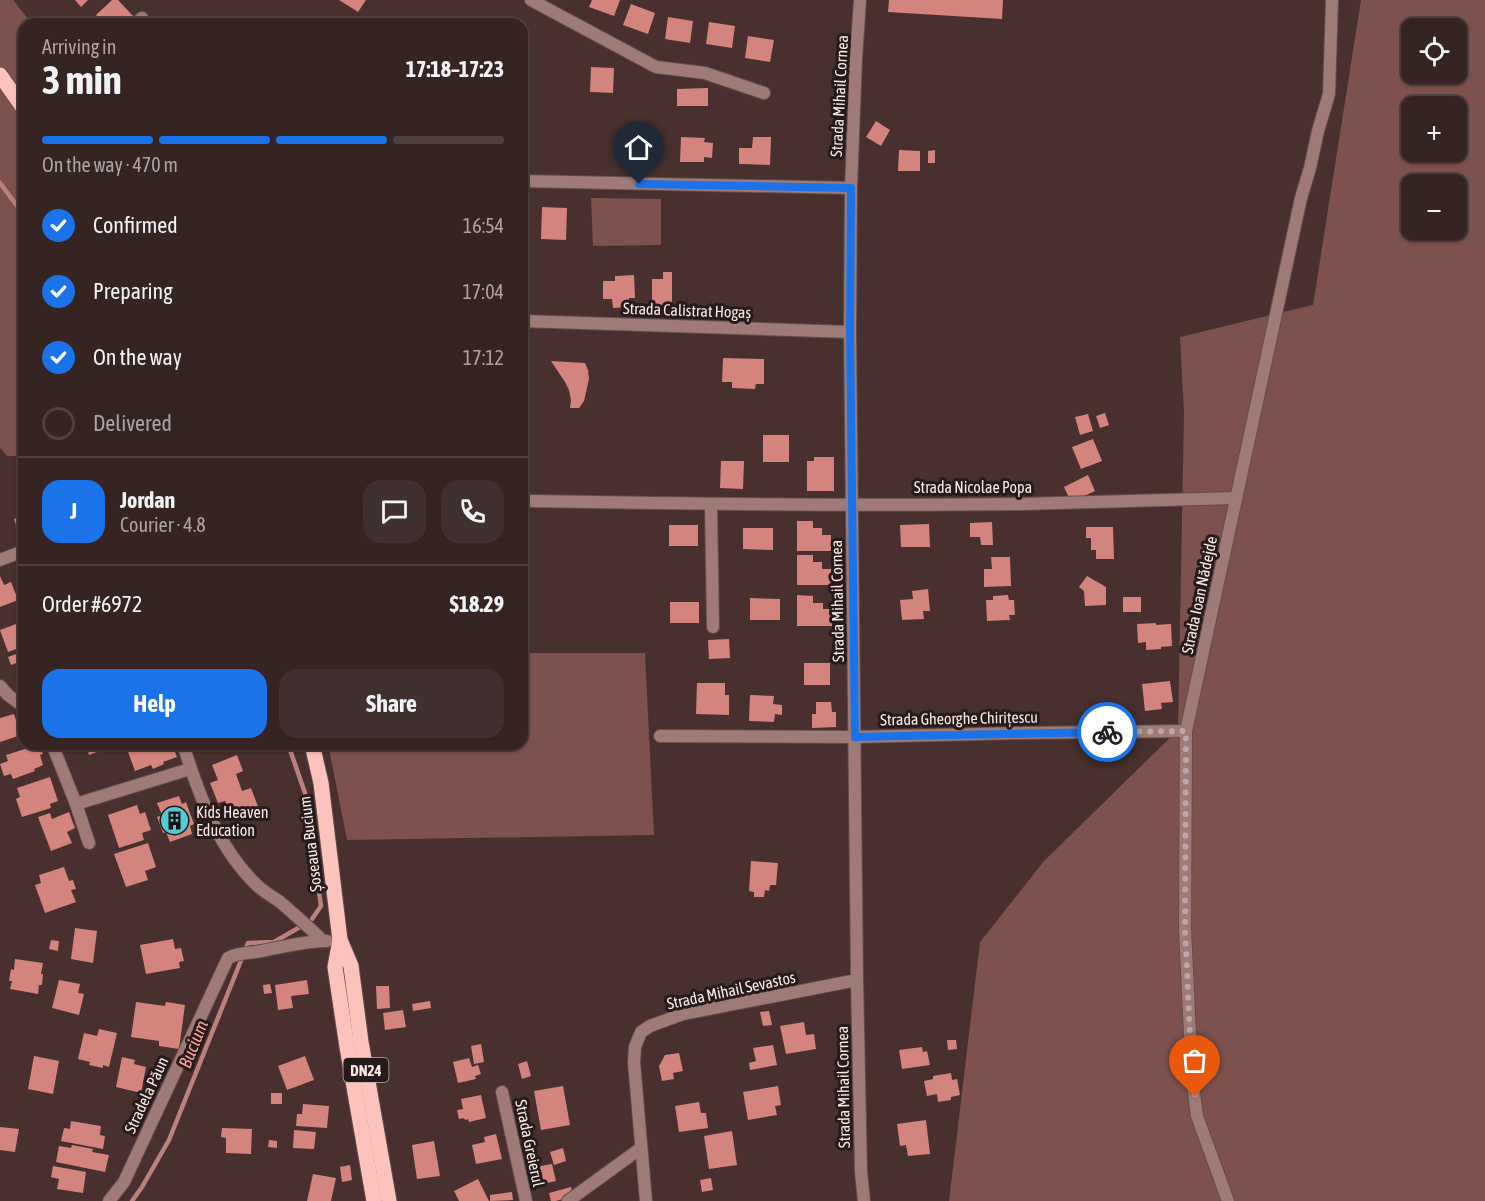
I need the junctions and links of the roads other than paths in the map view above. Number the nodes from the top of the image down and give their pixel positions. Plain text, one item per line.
1 (531, 0) edge
2 (860, 0) edge
3 (1332, 0) edge
4 (0, 75) edge
5 (764, 93) dead end
6 (18, 100) edge
7 (528, 182) edge
8 (851, 188) junction
9 (528, 321) edge
10 (850, 332) junction
11 (1236, 498) junction
12 (531, 501) dead end
13 (711, 504) junction
14 (853, 505) junction
15 (18, 553) edge
16 (0, 560) edge
17 (713, 627) dead end
18 (0, 686) edge
19 (18, 702) edge
20 (1186, 731) junction
21 (660, 736) dead end
22 (855, 737) junction
23 (54, 750) edge
24 (185, 750) edge
25 (313, 750) edge
26 (190, 769) junction
27 (76, 804) junction
28 (89, 843) dead end
29 (340, 940) junction
30 (323, 941) junction
31 (857, 981) junction
32 (502, 1092) dead end
33 (641, 1148) junction
34 (109, 1201) edge
35 (374, 1201) edge
36 (390, 1201) edge
37 (526, 1201) edge
38 (568, 1201) edge
39 (646, 1201) edge
40 (864, 1201) edge
41 (1228, 1201) edge

1 - 5 street
2 - 8 street, Strada Mihail Cornea
3 - 11 street, Strada Ioan Nădejde
4 - 6 main road
7 - 8 street
8 - 10 street, Strada Mihail Cornea
9 - 10 street, Strada Calistrat Hogaș
10 - 14 street, Strada Mihail Cornea
11 - 14 street, Strada Nicolae Popa
11 - 20 street, Strada Ioan Nădejde
12 - 13 street, Strada Nicolae Popa
13 - 14 street, Strada Nicolae Popa
13 - 17 street
14 - 22 street, Strada Mihail Cornea
15 - 16 street
18 - 19 street
20 - 22 street, Strada Gheorghe Chirițescu
20 - 41 street, Strada Ioan Nădejde
21 - 22 street, Strada Gheorghe Chirițescu
22 - 31 street, Strada Mihail Cornea
23 - 27 street
24 - 26 street
25 - 29 main road, Șoseaua Bucium / DN24
26 - 27 street
26 - 30 street
27 - 28 street
29 - 30 street, Stradela Păun
29 - 35 main road, Șoseaua Bucium / DN24
29 - 36 main road, Șoseaua Bucium / DN24
30 - 34 street, Stradela Păun
31 - 33 street, Strada Mihail Sevastos
31 - 40 street, Strada Mihail Cornea
32 - 37 street, Strada Greierul
33 - 38 street
33 - 39 street, Strada Mihail Sevastos

